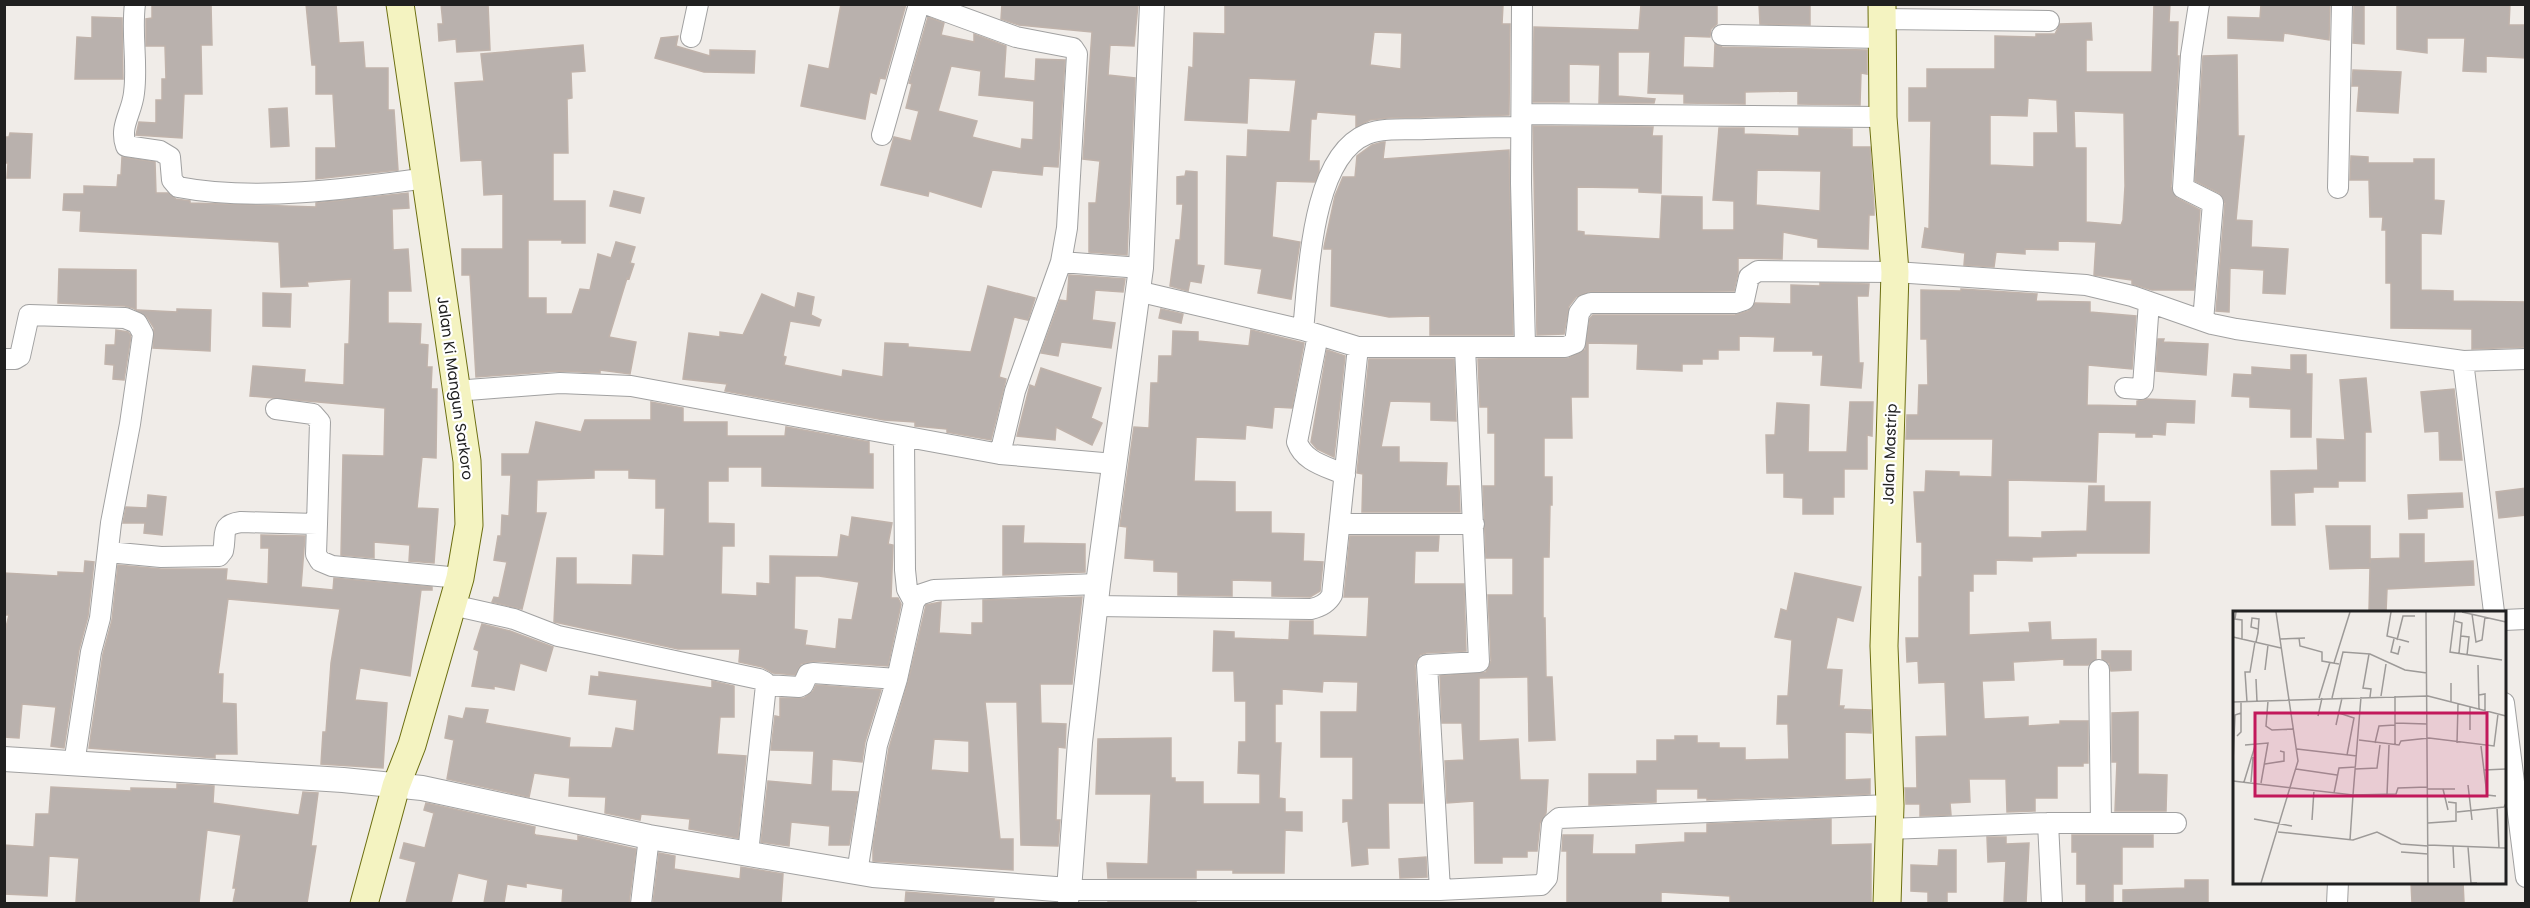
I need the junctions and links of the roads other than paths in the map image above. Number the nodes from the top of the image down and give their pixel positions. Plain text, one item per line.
1 (135, 4) edge
2 (400, 4) edge
3 (698, 4) edge
4 (919, 4) edge
5 (926, 4) edge
6 (1152, 4) edge
7 (1522, 4) edge
8 (2199, 4) edge
9 (2342, 4) edge
10 (1882, 20) edge
11 (2049, 21) dead end
12 (1722, 35) dead end
13 (692, 37) dead end
14 (1884, 117) junction
15 (1522, 120) junction
16 (882, 135) dead end
17 (426, 178) junction
18 (2338, 188) dead end
19 (1061, 262) junction
20 (1895, 272) junction
21 (1139, 280) junction
22 (2149, 302) junction
23 (2203, 321) junction
24 (1311, 332) junction
25 (1526, 346) junction
26 (1358, 347) junction
27 (1465, 347) junction
28 (4, 359) edge
29 (2526, 359) edge
30 (2463, 361) junction
31 (2125, 388) dead end
32 (455, 391) junction
33 (276, 409) dead end
34 (904, 437) junction
35 (1000, 454) junction
36 (1114, 464) junction
37 (1345, 475) junction
38 (317, 524) junction
39 (1340, 524) junction
40 (1474, 524) junction
41 (108, 552) junction
42 (460, 578) junction
43 (1097, 595) junction
44 (914, 602) junction
45 (452, 605) junction
46 (2494, 611) edge
47 (2526, 619) edge
48 (2506, 620) edge
49 (2099, 670) dead end
50 (897, 679) junction
51 (766, 685) junction
52 (2506, 711) edge
53 (4, 759) edge
54 (74, 764) junction
55 (396, 786) junction
56 (1889, 817) junction
57 (2176, 822) dead end
58 (2048, 823) junction
59 (2102, 823) junction
60 (649, 837) junction
61 (748, 853) junction
62 (857, 873) junction
63 (2526, 877) edge
64 (2338, 884) edge
65 (1440, 890) junction
66 (1068, 897) edge
67 (364, 903) edge
68 (641, 903) edge
69 (1887, 903) edge
70 (2052, 903) edge
71 (2337, 903) edge

1 - 17 street
2 - 17 main road, Jalan Ki Mangun Sarkoro
3 - 13 street
4 - 16 street
5 - 19 street
6 - 21 street
7 - 15 street
8 - 23 street
9 - 18 street
10 - 11 street
10 - 12 street
10 - 14 main road, Jalan Mastrip
14 - 15 street
14 - 20 main road, Jalan Mastrip
15 - 24 street
15 - 25 street
17 - 32 main road, Jalan Ki Mangun Sarkoro
19 - 21 street
19 - 35 street
20 - 22 street
20 - 25 street
20 - 56 main road, Jalan Mastrip
21 - 24 street
21 - 36 street
22 - 23 street
22 - 31 street
23 - 30 street
24 - 26 street
24 - 37 street
25 - 27 street
26 - 27 street
26 - 37 street
27 - 40 street
28 - 41 street
29 - 30 street
30 - 46 street
32 - 34 street
32 - 42 main road, Jalan Ki Mangun Sarkoro
33 - 38 street
34 - 35 street
34 - 44 street
35 - 36 street
36 - 43 street
37 - 39 street
38 - 41 street
38 - 42 street
39 - 40 street
39 - 43 street
40 - 65 street
41 - 54 street
42 - 45 main road, Jalan Ki Mangun Sarkoro
43 - 44 street
43 - 66 street
44 - 50 street
45 - 51 street
45 - 55 main road, Jalan Ki Mangun Sarkoro
47 - 48 street
49 - 59 street
50 - 51 street
50 - 62 street
51 - 61 street
52 - 63 street
53 - 54 street
54 - 55 street
55 - 60 street
55 - 67 main road, Jalan Ki Mangun Sarkoro
56 - 58 street
56 - 65 street
56 - 69 main road, Jalan Mastrip
57 - 59 street
58 - 59 street
58 - 70 street
60 - 61 street
60 - 68 street
61 - 62 street
62 - 66 street
64 - 71 street
65 - 66 street

